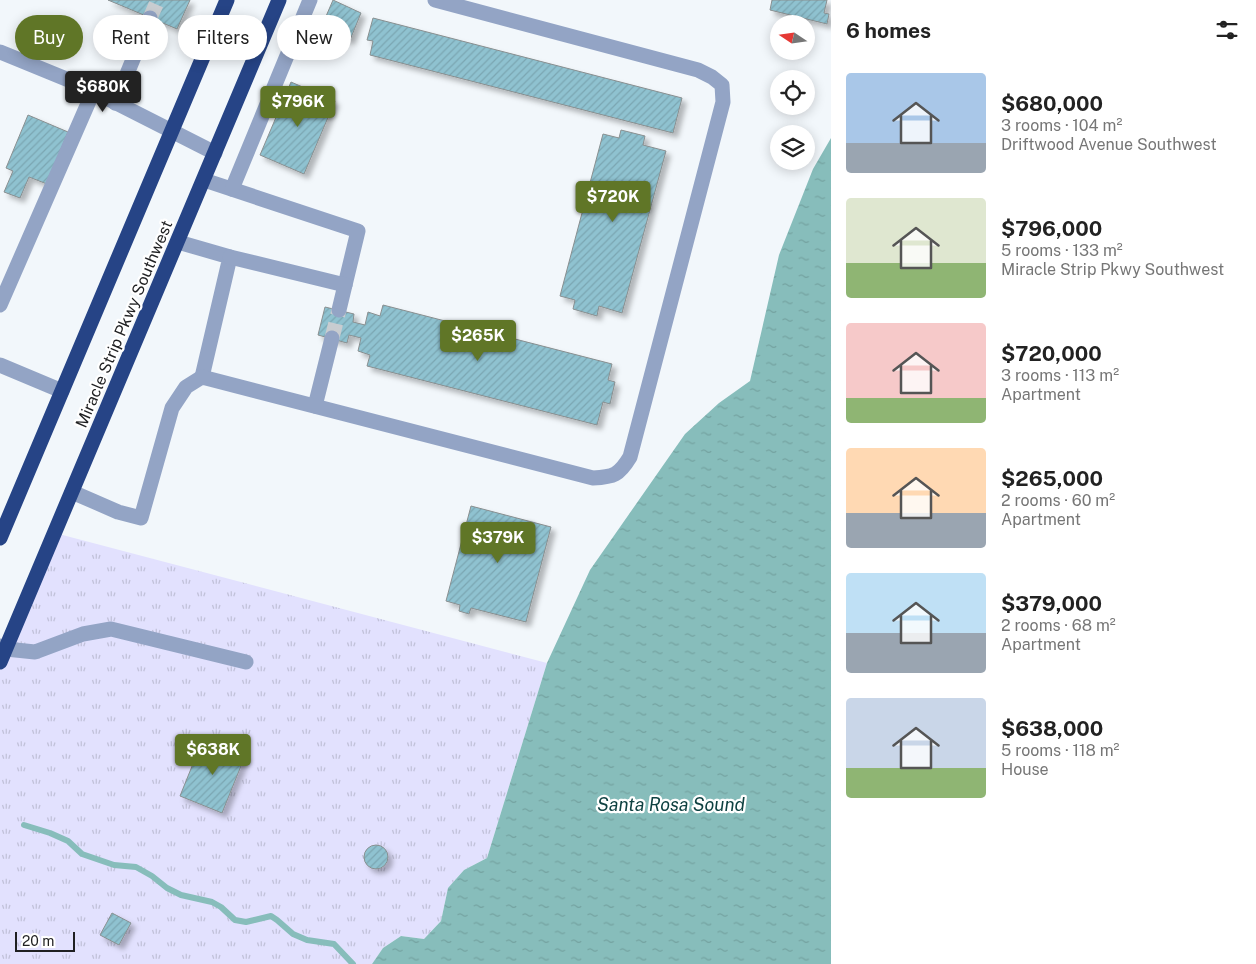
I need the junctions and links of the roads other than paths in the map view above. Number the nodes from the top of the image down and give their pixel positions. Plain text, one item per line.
1 (227, 0) edge
2 (279, 0) edge
3 (310, 0) edge
4 (434, 0) edge
5 (0, 52) edge
6 (133, 60) edge
7 (93, 92) junction
8 (115, 103) junction
9 (172, 131) junction
10 (216, 153) junction
11 (204, 180) junction
12 (232, 189) junction
13 (178, 242) junction
14 (230, 257) junction
15 (345, 286) junction
16 (0, 305) edge
17 (339, 310) tunnel mouth
18 (332, 338) tunnel mouth
19 (0, 365) edge
20 (202, 377) junction
21 (62, 391) junction
22 (315, 406) junction
23 (72, 492) junction
24 (1, 535) edge
25 (2, 652) edge
26 (246, 662) dead end

1 - 9 highway, Miracle Strip Pkwy Southwest
2 - 10 highway, Miracle Strip Pkwy Southwest
3 - 12 street
4 - 22 street
5 - 7 street
6 - 8 street
7 - 8 street
7 - 16 street
8 - 9 street
9 - 10 street
9 - 21 highway, Miracle Strip Pkwy Southwest
10 - 11 highway, Miracle Strip Pkwy Southwest
11 - 12 street
11 - 13 highway, Miracle Strip Pkwy Southwest
12 - 15 street
13 - 14 street
13 - 23 highway, Miracle Strip Pkwy Southwest
14 - 15 street
14 - 20 street
15 - 17 street
18 - 22 street
19 - 21 street
20 - 22 street
20 - 23 street
21 - 24 highway, Miracle Strip Pkwy Southwest
23 - 25 highway, Miracle Strip Pkwy Southwest
25 - 26 street

